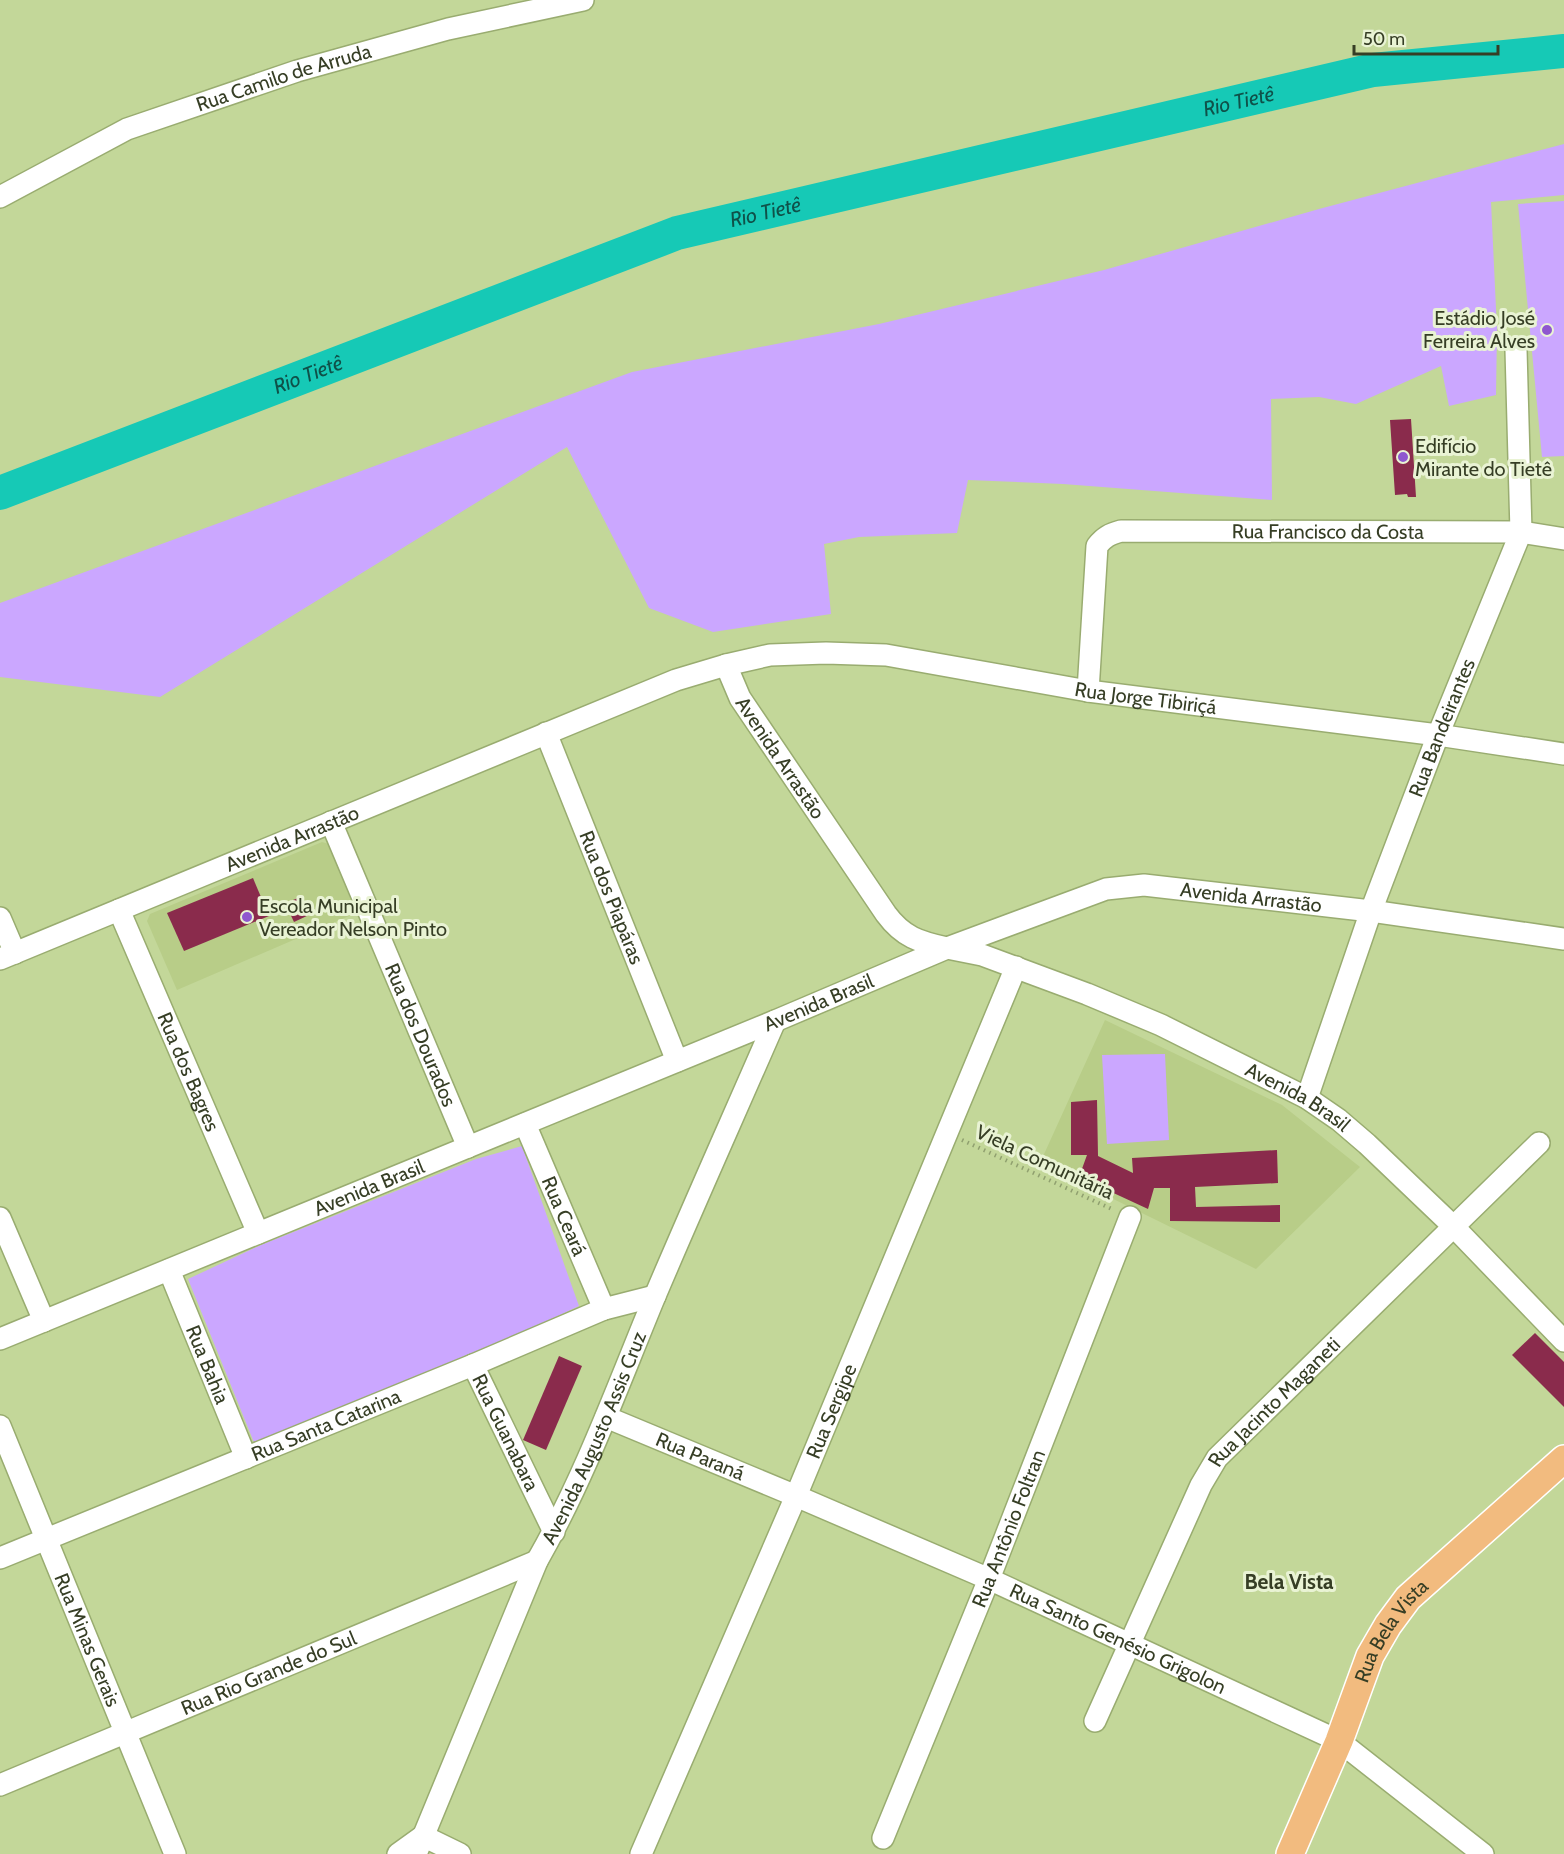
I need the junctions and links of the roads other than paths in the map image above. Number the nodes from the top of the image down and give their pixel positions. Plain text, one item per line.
1 (583, 0) edge
2 (0, 197) edge
3 (1516, 350) dead end
4 (1521, 532) junction
5 (1564, 539) edge
6 (726, 665) junction
7 (1088, 691) junction
8 (546, 734) junction
9 (1438, 735) junction
10 (1564, 754) edge
11 (331, 822) junction
12 (119, 910) junction
13 (1371, 911) junction
14 (0, 918) edge
15 (1564, 939) edge
16 (947, 948) junction
17 (8, 956) edge
18 (1016, 967) junction
19 (776, 1021) junction
20 (677, 1061) junction
21 (1307, 1098) junction
22 (525, 1124) junction
23 (1539, 1143) dead end
24 (468, 1147) junction
25 (1130, 1217) road end
26 (0, 1218) edge
27 (1454, 1227) junction
28 (258, 1233) junction
29 (169, 1270) junction
30 (655, 1296) junction
31 (604, 1309) junction
32 (44, 1321) junction
33 (0, 1339) edge
34 (1564, 1341) edge
35 (473, 1365) junction
36 (606, 1417) junction
37 (0, 1426) edge
38 (246, 1458) junction
39 (1564, 1459) edge
40 (796, 1496) junction
41 (554, 1532) junction
42 (46, 1539) junction
43 (0, 1558) edge
44 (537, 1561) junction
45 (989, 1580) junction
46 (1129, 1643) junction
47 (1095, 1721) dead end
48 (127, 1733) junction
49 (1339, 1741) junction
50 (0, 1785) edge
51 (883, 1838) dead end
52 (419, 1845) edge
53 (175, 1854) edge
54 (398, 1854) edge
55 (460, 1854) edge
56 (641, 1854) edge
57 (1290, 1854) edge
58 (1483, 1854) edge

1 - 2 street, Rua Camilo de Arruda
3 - 4 street, Rua Bandeirantes
4 - 5 street, Rua Francisco da Costa
4 - 7 street, Rua Francisco da Costa
4 - 9 street, Rua Bandeirantes
6 - 7 street, Rua Jorge Tibiriçá
6 - 8 street, Avenida Arrastão
6 - 16 street, Avenida Arrastão
7 - 9 street, Rua Jorge Tibiriçá
8 - 11 street, Avenida Arrastão
8 - 20 street, Rua dos Piapáras
9 - 10 street, Rua Jorge Tibiriçá
9 - 13 street, Rua Bandeirantes
11 - 12 street, Avenida Arrastão
11 - 24 street, Rua dos Dourados
12 - 17 street, Avenida Arrastão
12 - 28 street, Rua dos Bagres
13 - 15 street, Avenida Arrastão
13 - 16 street, Avenida Arrastão
13 - 21 street, Rua Bandeirantes
14 - 17 street
16 - 18 street, Avenida Brasil
16 - 19 street, Avenida Brasil
18 - 21 street, Avenida Brasil
18 - 40 street, Rua Sergipe
19 - 20 street, Avenida Brasil
19 - 30 street, Avenida Augusto Assis Cruz
20 - 22 street, Avenida Brasil
21 - 27 street, Avenida Brasil
22 - 24 street, Avenida Brasil
22 - 31 street, Rua Ceará
23 - 27 street, Rua Jacinto Maganeti
24 - 28 street, Avenida Brasil
25 - 45 street, Rua Antônio Foltran
26 - 32 street
27 - 34 street, Avenida Brasil
27 - 46 street, Rua Jacinto Maganeti
28 - 29 street, Avenida Brasil
29 - 32 street, Avenida Brasil
29 - 38 street, Rua Bahia
30 - 31 street, Rua Santa Catarina
30 - 36 street, Avenida Augusto Assis Cruz
31 - 35 street, Rua Santa Catarina
32 - 33 street, Avenida Brasil
35 - 38 street, Rua Santa Catarina
35 - 41 street, Rua Guanabara
36 - 40 street, Rua Paraná
36 - 41 street, Avenida Augusto Assis Cruz
37 - 42 street, Rua Minas Gerais
38 - 42 street, Rua Santa Catarina
39 - 49 main road, Rua Bela Vista
40 - 45 street, Rua Santo Genésio Grigolon
40 - 56 street, Rua Sergipe
41 - 44 street, Avenida Augusto Assis Cruz
42 - 43 street, Rua Santa Catarina
42 - 48 street, Rua Minas Gerais
44 - 48 street, Rua Rio Grande do Sul
44 - 52 street, Avenida Augusto Assis Cruz
45 - 46 street, Rua Santo Genésio Grigolon
45 - 51 street, Rua Antônio Foltran
46 - 47 street, Rua Jacinto Maganeti
46 - 49 street, Rua Santo Genésio Grigolon
48 - 50 street, Rua Rio Grande do Sul
48 - 53 street, Rua Minas Gerais
49 - 57 main road, Rua Bela Vista
49 - 58 street, Rua Santo Genésio Grigolon
52 - 54 street
52 - 55 street

